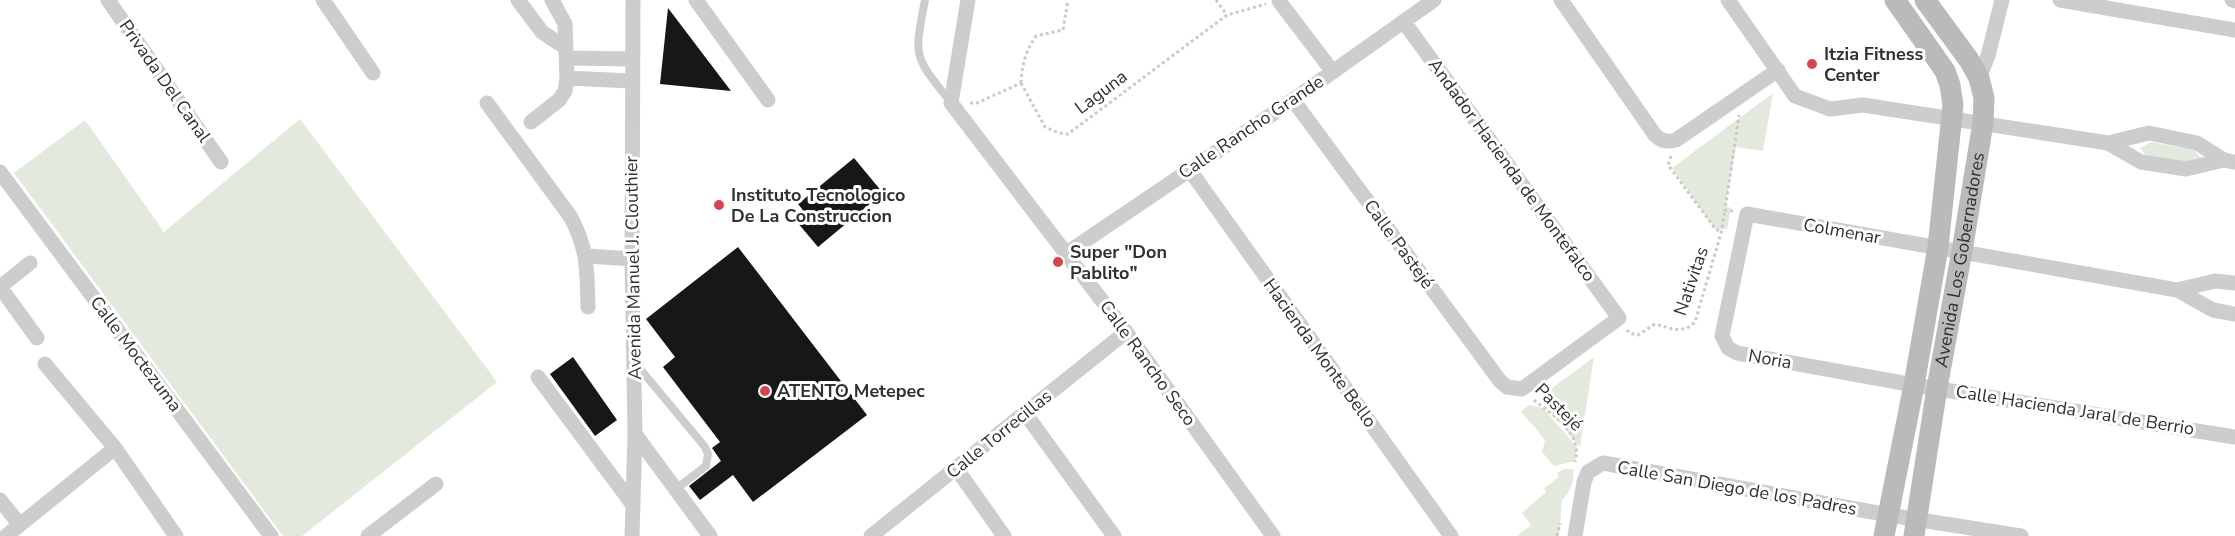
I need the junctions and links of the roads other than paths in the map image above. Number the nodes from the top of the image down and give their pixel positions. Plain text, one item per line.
1 (108, 0) edge
2 (323, 0) edge
3 (518, 0) edge
4 (552, 0) edge
5 (633, 0) edge
6 (696, 0) edge
7 (925, 0) edge
8 (968, 0) edge
9 (1434, 0) edge
10 (1561, 0) edge
11 (1728, 0) edge
12 (1895, 0) edge
13 (1925, 0) edge
14 (2002, 0) edge
15 (2060, 0) edge
16 (1279, 1) edge
17 (1404, 22) junction
18 (2235, 30) edge
19 (566, 53) junction
20 (632, 59) junction
21 (1778, 70) junction
22 (1333, 72) junction
23 (373, 73) dead end
24 (567, 78) junction
25 (1979, 78) junction
26 (631, 81) junction
27 (768, 100) dead end
28 (1293, 100) junction
29 (486, 103) dead end
30 (951, 103) junction
31 (1952, 120) junction
32 (531, 122) dead end
33 (1983, 123) junction
34 (2108, 143) junction
35 (2229, 161) edge
36 (221, 162) dead end
37 (1189, 169) junction
38 (0, 172) edge
39 (1747, 214) joint
40 (1938, 247) junction
41 (1962, 251) junction
42 (1067, 253) junction
43 (586, 256) junction
44 (632, 260) junction
45 (30, 263) dead end
46 (2235, 283) edge
47 (0, 287) edge
48 (2177, 290) junction
49 (588, 306) dead end
50 (2235, 314) edge
51 (1126, 332) junction
52 (37, 338) dead end
53 (634, 362) junction
54 (45, 363) dead end
55 (538, 377) dead end
56 (1914, 385) junction
57 (1514, 388) joint
58 (1937, 388) junction
59 (1025, 413) junction
60 (635, 434) junction
61 (2235, 437) edge
62 (115, 448) junction
63 (956, 468) junction
64 (436, 484) dead end
65 (676, 489) junction
66 (0, 500) edge
67 (633, 505) junction
68 (1889, 515) junction
69 (20, 525) junction
70 (1915, 528) edge
71 (6, 536) edge
72 (177, 536) edge
73 (271, 536) edge
74 (368, 536) edge
75 (632, 536) edge
76 (710, 536) edge
77 (871, 536) edge
78 (1004, 536) edge
79 (1114, 536) edge
80 (1273, 536) edge
81 (1451, 536) edge
82 (1575, 536) edge
83 (1884, 536) edge
84 (2021, 536) edge

1 - 36 street, Privada Del Canal
2 - 23 street
3 - 19 street
4 - 19 street
5 - 20 street, Avenida Manuel J. Clouthier
6 - 27 street
7 - 30 lane
8 - 30 street
9 - 17 street, Calle Rancho Grande
10 - 21 street
11 - 21 street
12 - 31 street, Avenida Los Gobernadores
13 - 25 street, Avenida Los Gobernadores
14 - 25 street
15 - 18 street
16 - 22 street
17 - 22 street, Calle Rancho Grande
17 - 57 street, Andador Hacienda de Montefalco
19 - 20 street
19 - 24 street
20 - 26 street, Avenida Manuel J. Clouthier
21 - 31 street
22 - 28 street, Calle Rancho Grande
24 - 26 street
24 - 32 street
25 - 33 street, Avenida Los Gobernadores
26 - 44 street, Avenida Manuel J. Clouthier
28 - 37 street, Calle Rancho Grande
28 - 57 street, Calle Pastejé
29 - 43 street
30 - 42 street, Calle Rancho Seco
31 - 33 street
31 - 40 street, Avenida Los Gobernadores
33 - 34 street
33 - 41 street, Avenida Los Gobernadores
34 - 35 street
34 - 35 street
37 - 42 street, Calle Rancho Grande
37 - 81 street, Hacienda Monte Bello
38 - 73 street, Calle Moctezuma
39 - 40 street, Colmenar
39 - 56 street, Noria
40 - 41 street, Colmenar
40 - 56 street, Avenida Los Gobernadores
41 - 48 street, Colmenar
41 - 58 street, Avenida Los Gobernadores
42 - 51 street, Calle Rancho Seco
43 - 44 street
43 - 49 street
44 - 53 street, Avenida Manuel J. Clouthier
45 - 47 street
46 - 48 street
47 - 52 street
48 - 50 street
51 - 59 street, Calle Torrecillas
51 - 80 street, Calle Rancho Seco
53 - 60 street, Avenida Manuel J. Clouthier
53 - 65 lane
54 - 62 street
55 - 67 street
56 - 58 street, Calle Hacienda Jaral de Berrio
56 - 68 street, Avenida Los Gobernadores
58 - 61 street, Calle Hacienda Jaral de Berrio
58 - 70 street, Avenida Los Gobernadores
59 - 63 street, Calle Torrecillas
59 - 79 street
60 - 65 street
60 - 67 street, Avenida Manuel J. Clouthier
62 - 69 street
62 - 72 street
63 - 77 street, Calle Torrecillas
63 - 78 street
64 - 74 street
65 - 76 street
66 - 69 street
67 - 75 street, Avenida Manuel J. Clouthier
68 - 70 street, Calle San Diego de los Padres
68 - 82 street, Calle San Diego de los Padres
68 - 83 street, Avenida Los Gobernadores
69 - 71 street
70 - 84 street, Calle San Diego de los Padres

